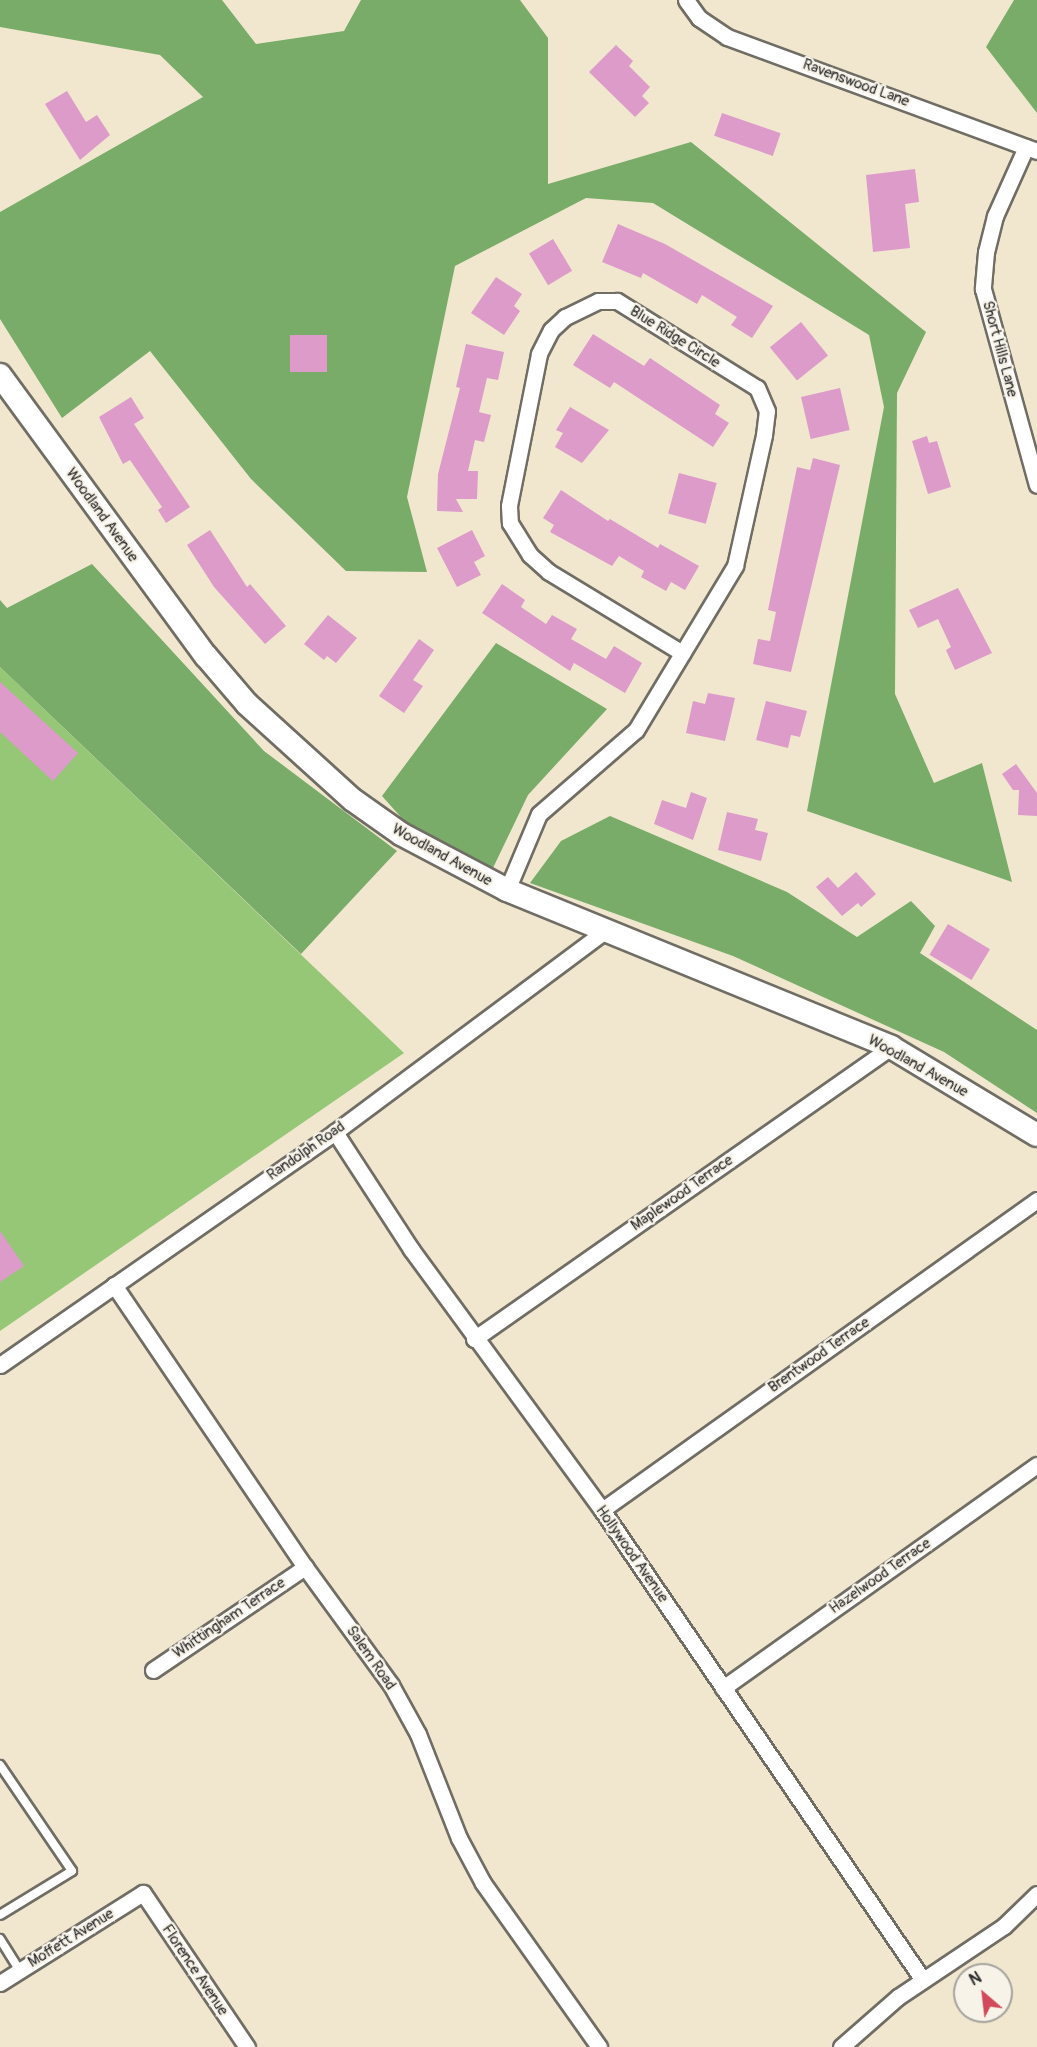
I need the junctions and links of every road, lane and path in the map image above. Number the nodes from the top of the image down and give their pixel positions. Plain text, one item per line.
1 (686, 0) edge
2 (1031, 149) edge
3 (0, 375) edge
4 (1037, 485) edge
5 (682, 653) junction
6 (507, 890) junction
7 (607, 929) junction
8 (891, 1047) junction
9 (335, 1132) junction
10 (1037, 1135) edge
11 (1037, 1200) edge
12 (114, 1285) junction
13 (474, 1339) junction
14 (0, 1365) edge
15 (1037, 1465) edge
16 (602, 1510) junction
17 (305, 1567) junction
18 (153, 1670) dead end
19 (723, 1688) junction
20 (0, 1766) edge
21 (143, 1893) joint
22 (1037, 1894) edge
23 (0, 1915) edge
24 (0, 1939) edge
25 (20, 1971) junction
26 (923, 1980) junction
27 (0, 1983) edge
28 (247, 2047) edge
29 (599, 2047) edge
30 (841, 2047) edge

1 - 2 street, Ravenswood Lane
2 - 4 street, Short Hills Lane
3 - 6 street, Woodland Avenue
5 - 5 street, Blue Ridge Circle
5 - 6 street, Blue Ridge Circle
6 - 7 street, Woodland Avenue
7 - 8 street, Woodland Avenue
7 - 9 street, Randolph Road
8 - 10 street, Woodland Avenue
8 - 13 street, Maplewood Terrace
9 - 12 street, Randolph Road
9 - 13 street, Hollywood Avenue
11 - 16 street, Brentwood Terrace
12 - 14 street, Randolph Road
12 - 17 street, Salem Road
13 - 16 street, Hollywood Avenue
15 - 19 street, Hazelwood Terrace
16 - 19 street, Hollywood Avenue
17 - 18 street, Whittingham Terrace
17 - 29 street, Salem Road
19 - 26 street, Hollywood Avenue
20 - 23 lane
21 - 25 street, Moffett Avenue
21 - 28 street, Florence Avenue
22 - 26 street
24 - 25 lane
25 - 27 street, Moffett Avenue
26 - 30 street

